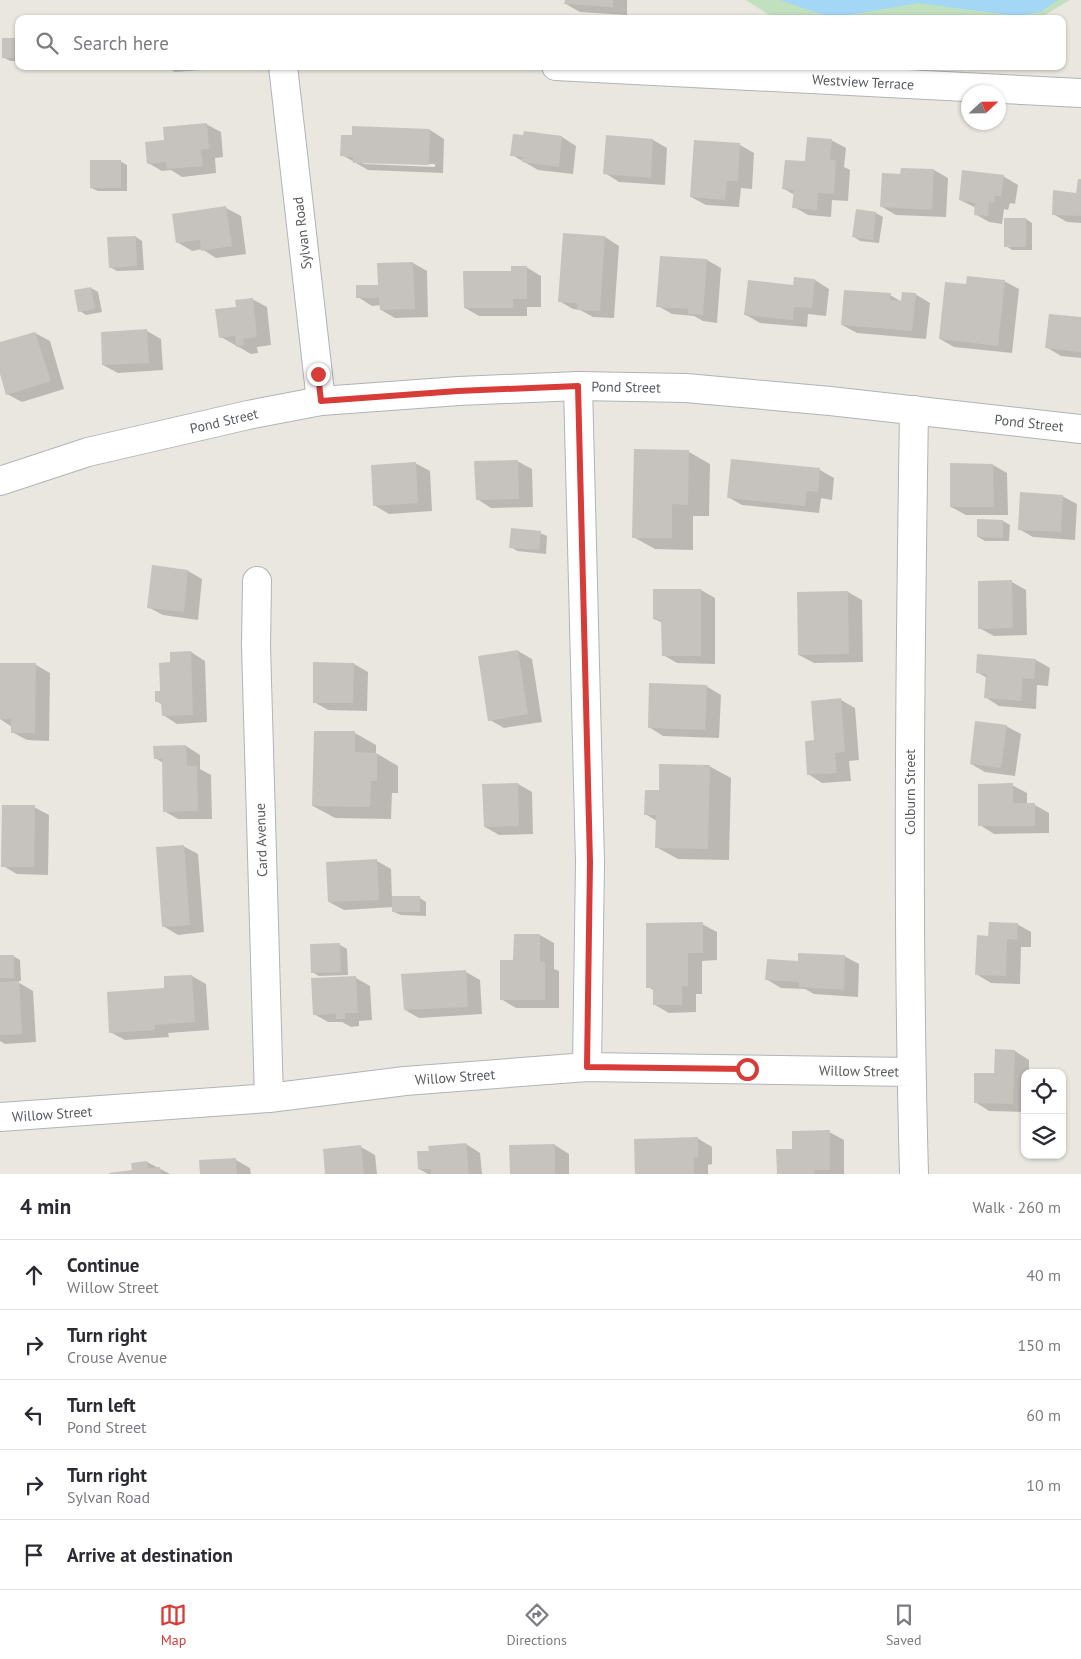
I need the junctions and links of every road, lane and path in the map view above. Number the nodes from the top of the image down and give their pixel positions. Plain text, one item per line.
1 (283, 70) edge
2 (634, 70) edge
3 (1081, 93) edge
4 (578, 386) junction
5 (321, 401) junction
6 (914, 410) junction
7 (1081, 429) edge
8 (0, 481) edge
9 (257, 581) dead end
10 (587, 1067) junction
11 (911, 1072) junction
12 (269, 1098) junction
13 (0, 1117) edge
14 (914, 1174) edge

1 - 5 street, Sylvan Road
2 - 3 street, Westview Terrace
4 - 5 street, Pond Street
4 - 6 street, Pond Street
4 - 10 street
5 - 8 street, Pond Street
6 - 7 street, Pond Street
6 - 11 street, Colburn Street
9 - 12 street, Card Avenue
10 - 11 street, Willow Street
10 - 12 street, Willow Street
11 - 14 street, Colburn Street
12 - 13 street, Willow Street

